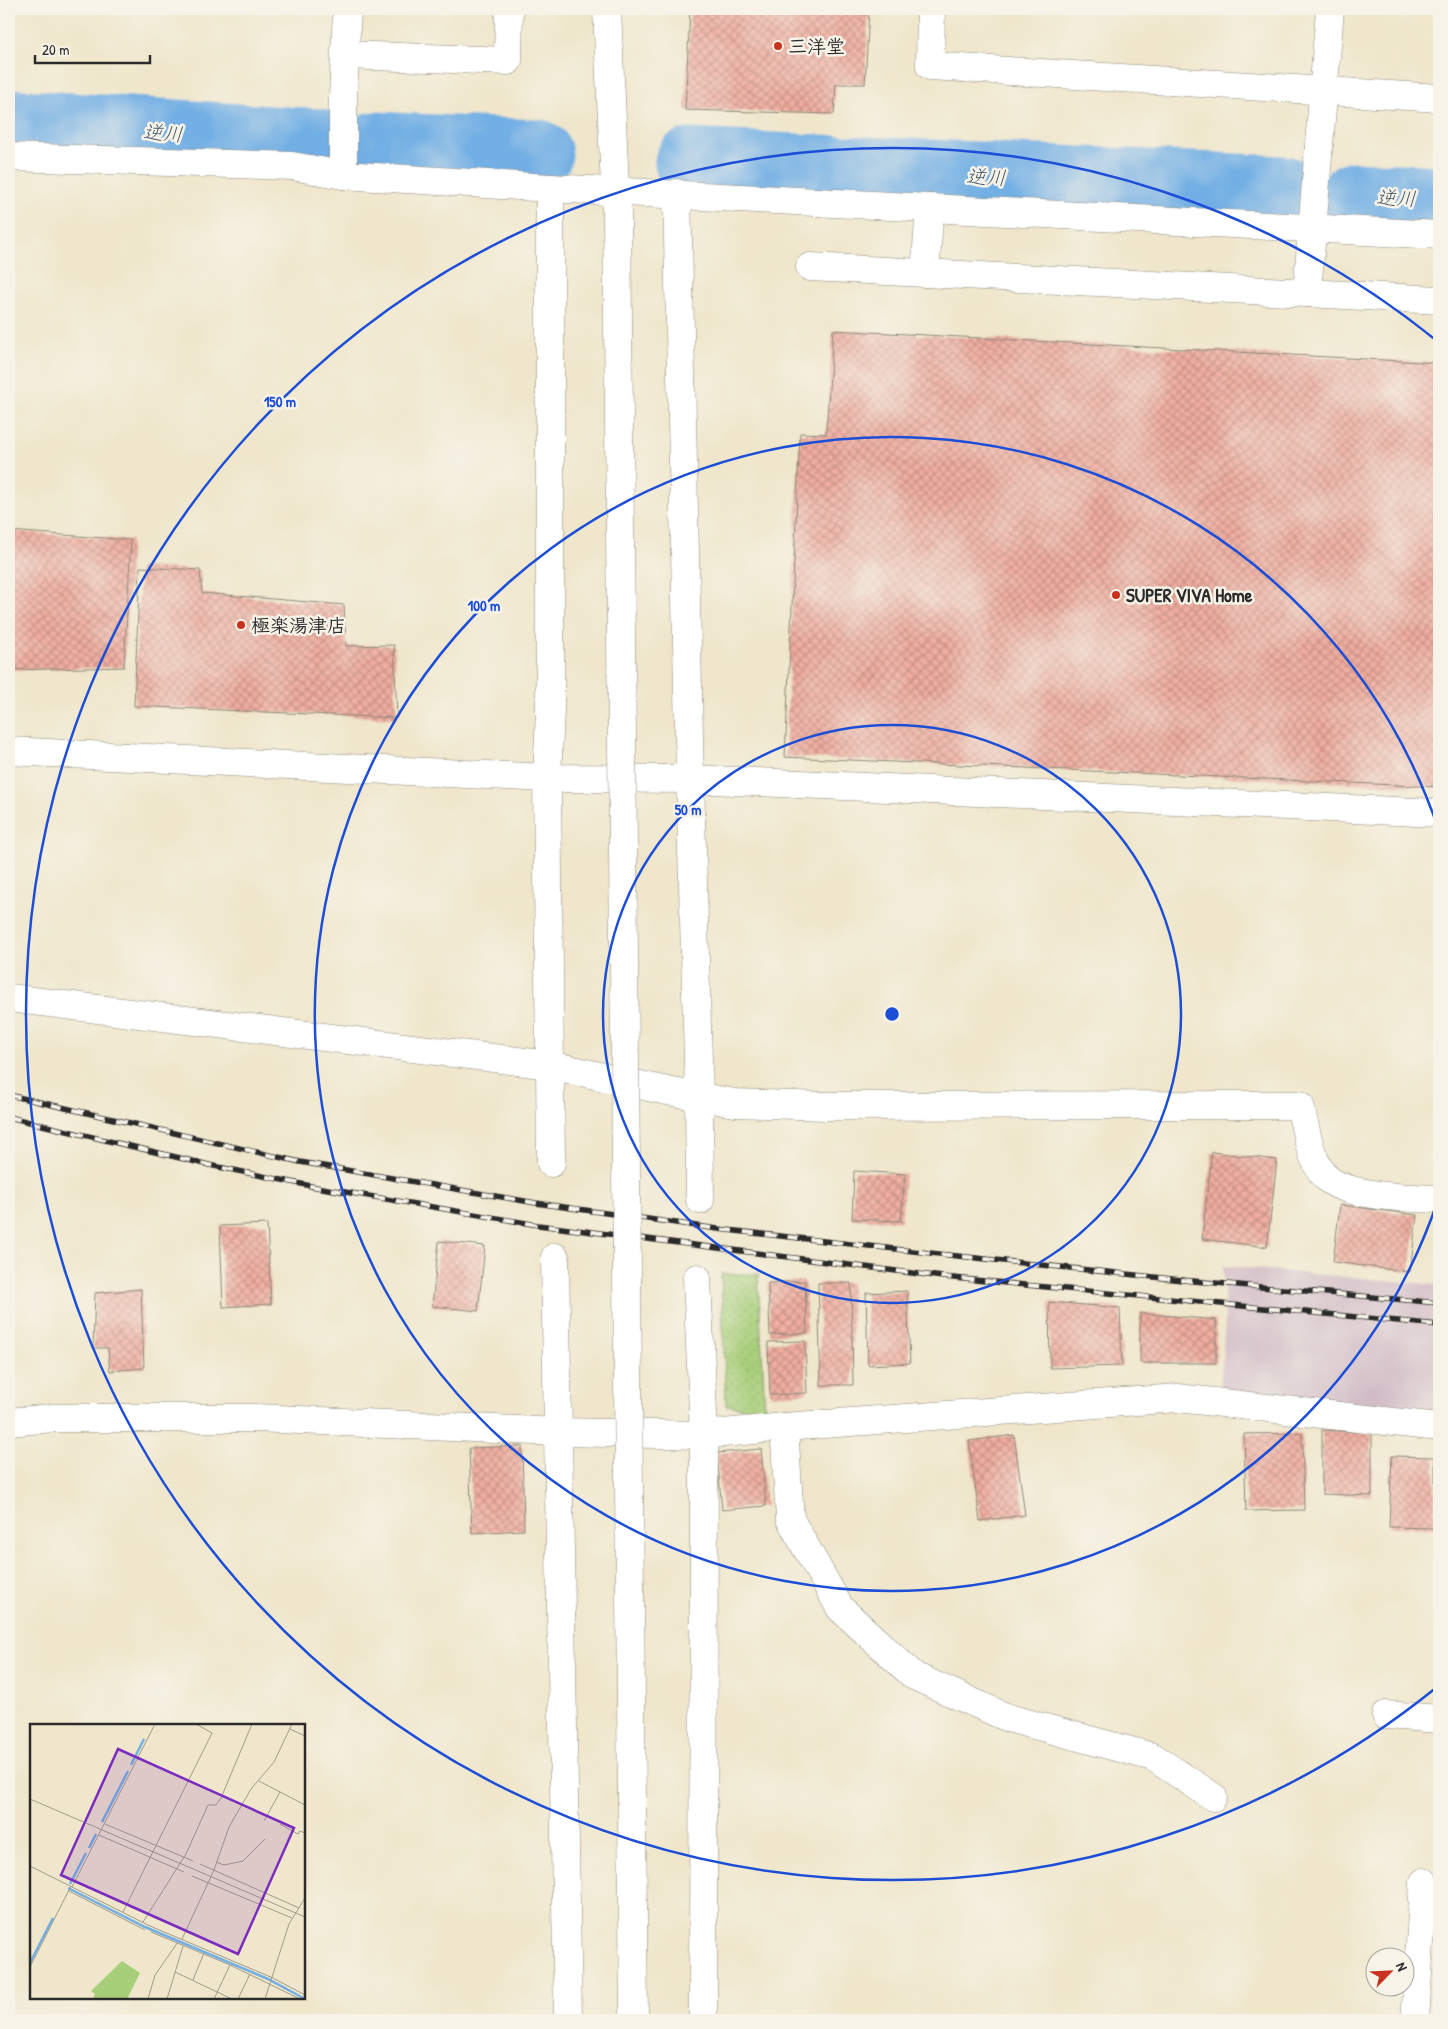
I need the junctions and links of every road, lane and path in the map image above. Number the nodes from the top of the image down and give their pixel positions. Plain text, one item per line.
1 (347, 9) edge
2 (509, 9) edge
3 (607, 9) edge
4 (931, 9) edge
5 (1330, 9) edge
6 (346, 56) junction
7 (1323, 90) junction
8 (1439, 98) edge
9 (9, 157) edge
10 (343, 175) junction
11 (550, 188) junction
12 (678, 193) junction
13 (616, 201) junction
14 (930, 208) junction
15 (1312, 229) junction
16 (1439, 235) edge
17 (810, 268) dead end
18 (925, 273) junction
19 (1306, 293) junction
20 (1439, 300) edge
21 (9, 752) edge
22 (547, 778) junction
23 (690, 779) junction
24 (1439, 813) edge
25 (9, 998) edge
26 (550, 1065) junction
27 (699, 1096) junction
28 (552, 1163) dead end
29 (1439, 1199) edge
30 (700, 1200) dead end
31 (555, 1257) dead end
32 (697, 1278) dead end
33 (9, 1422) edge
34 (784, 1427) junction
35 (1439, 1427) edge
36 (559, 1432) junction
37 (704, 1435) junction
38 (1386, 1715) dead end
39 (1439, 1719) edge
40 (1213, 1796) dead end
41 (1424, 1882) dead end
42 (568, 2020) edge
43 (634, 2020) edge
44 (703, 2020) edge
45 (1415, 2020) edge

1 - 6 street
2 - 6 street
3 - 13 street
4 - 7 street
5 - 7 street
6 - 10 street
7 - 8 street
7 - 15 street
9 - 10 street
10 - 11 street
11 - 13 street
11 - 22 street
12 - 13 street
12 - 14 street
12 - 23 street
13 - 43 street, bridge
14 - 15 street
14 - 18 street
15 - 16 street
15 - 19 street
17 - 18 street
18 - 19 street
19 - 20 street
21 - 22 street
22 - 23 street
22 - 26 street
23 - 24 street
23 - 27 street
25 - 26 street
26 - 27 street
26 - 28 street
27 - 29 street
27 - 30 street
31 - 36 street
32 - 37 street
33 - 36 street
34 - 35 street
34 - 37 street
34 - 40 street
36 - 37 street
36 - 42 street
37 - 44 street
38 - 39 street
41 - 45 street

